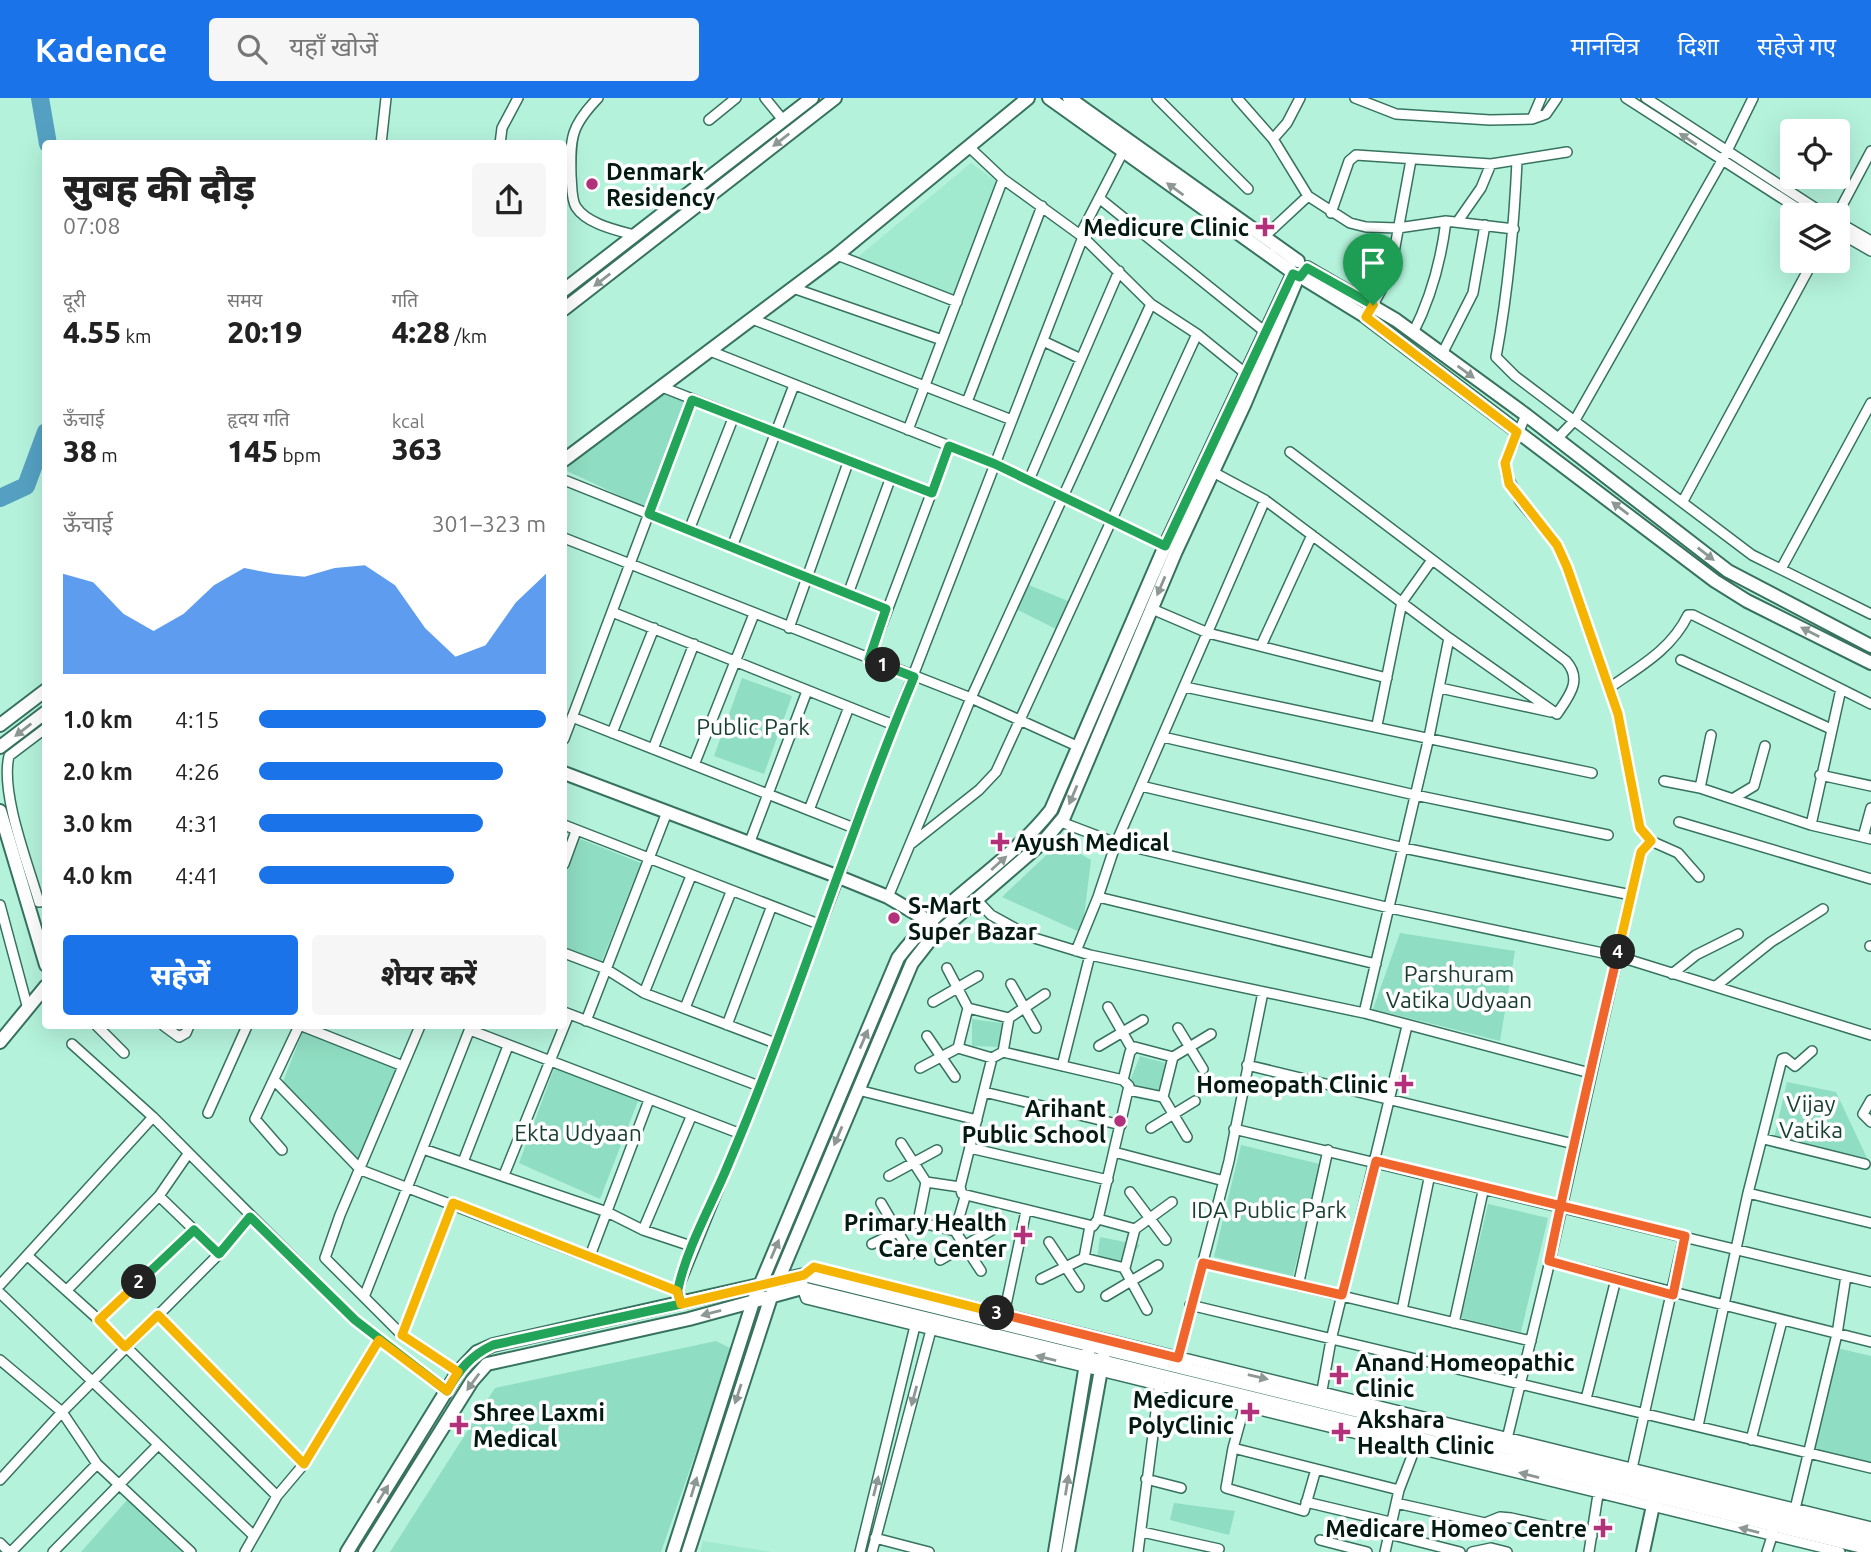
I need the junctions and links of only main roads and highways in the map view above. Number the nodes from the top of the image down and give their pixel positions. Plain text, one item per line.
1 (812, 98) edge
2 (835, 98) edge
3 (1028, 98) edge
4 (1049, 98) edge
5 (1069, 98) edge
6 (1126, 146) junction
7 (1298, 271) junction
8 (567, 288) edge
9 (567, 307) edge
10 (567, 458) edge
11 (1871, 646) edge
12 (1871, 663) edge
13 (42, 693) edge
14 (42, 715) edge
15 (0, 725) edge
16 (0, 747) edge
17 (567, 774) edge
18 (0, 811) edge
19 (932, 923) junction
20 (42, 952) edge
21 (42, 991) edge
22 (0, 1042) edge
23 (779, 1278) junction
24 (803, 1281) junction
25 (760, 1284) junction
26 (771, 1297) junction
27 (753, 1302) junction
28 (1087, 1357) junction
29 (1102, 1361) junction
30 (1418, 1438) junction
31 (1630, 1478) junction
32 (1656, 1495) junction
33 (1871, 1536) edge
34 (1871, 1549) edge
35 (347, 1552) edge
36 (365, 1552) edge
37 (673, 1552) edge
38 (688, 1552) edge
39 (1055, 1552) edge
40 (1068, 1552) edge
41 (1643, 1552) edge

1 - 8 main road
2 -> 9 main road
3 - 10 main road
4 - 6 main road
5 - 6 main road
7 -> 6 main road
6 - 7 main road
7 -> 11 main road
12 -> 7 main road
19 -> 7 main road
7 -> 23 main road
13 - 15 main road
14 -> 16 main road
17 - 19 main road
18 - 20 main road
25 -> 19 main road
21 - 22 main road
23 - 24 main road
23 - 25 main road
23 - 26 main road
24 - 26 main road
24 - 28 main road
24 - 28 main road
25 - 27 main road
35 -> 25 main road
26 - 27 main road
26 -> 38 main road
27 -> 36 main road
37 -> 27 main road
28 - 29 main road
39 -> 28 main road
29 - 30 main road
29 -> 30 main road
29 - 40 main road
30 - 31 main road
31 -> 30 main road
31 - 32 main road
32 - 33 main road
34 -> 32 main road
32 - 41 main road

